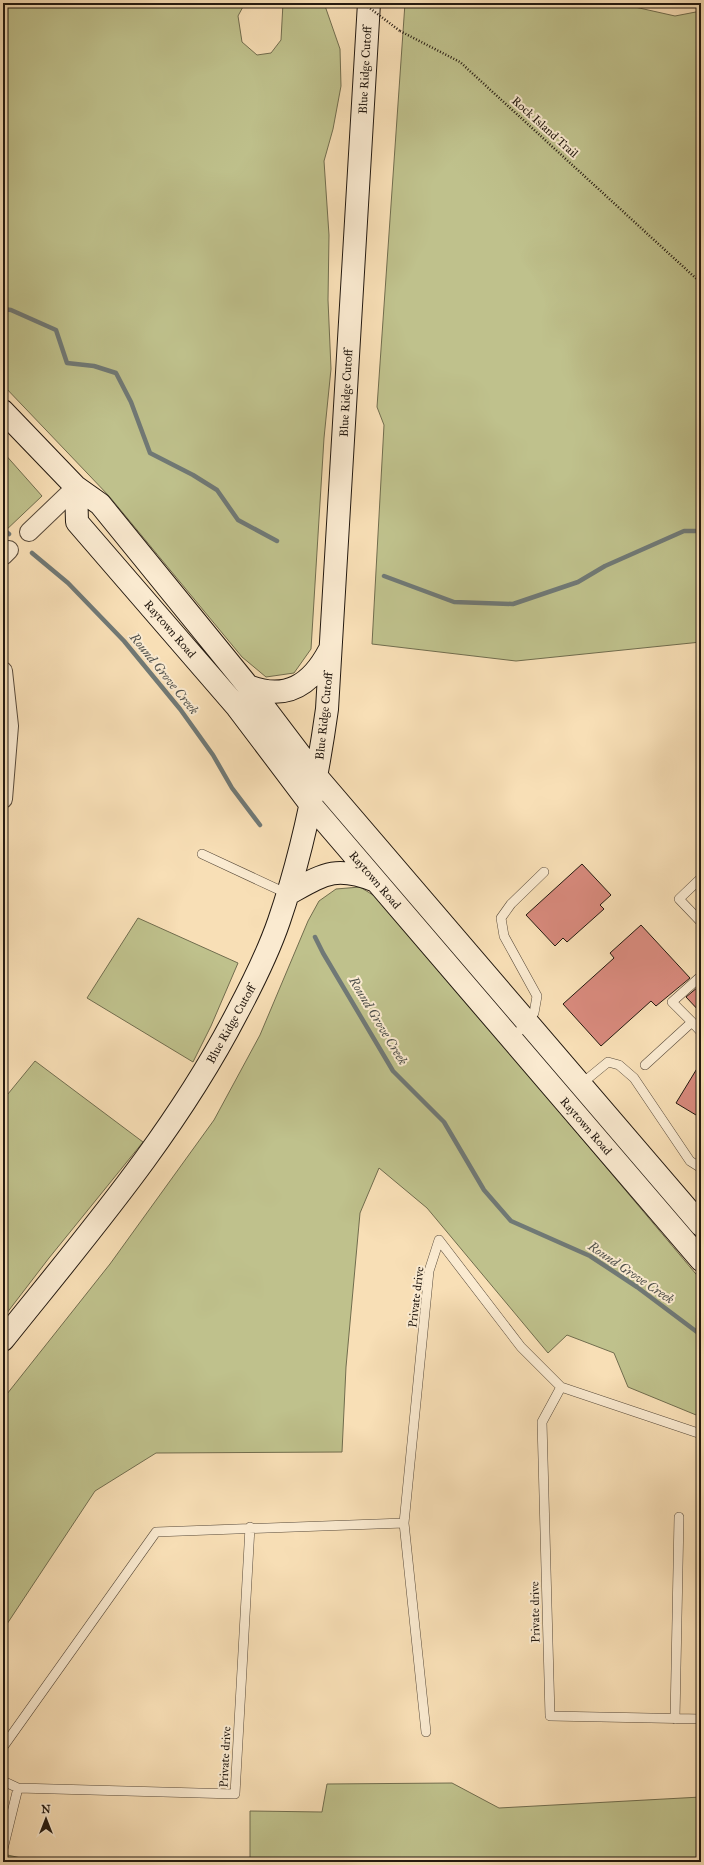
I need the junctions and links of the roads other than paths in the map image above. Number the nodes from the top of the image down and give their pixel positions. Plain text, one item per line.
1 (369, 3) edge
2 (3, 411) edge
3 (76, 487) junction
4 (29, 532) dead end
5 (330, 650) junction
6 (3, 671) edge
7 (248, 686) junction
8 (317, 777) junction
9 (3, 799) edge
10 (311, 805) junction
11 (202, 854) dead end
12 (544, 872) dead end
13 (701, 878) edge
14 (376, 881) junction
15 (288, 894) junction
16 (701, 922) edge
17 (701, 976) edge
18 (527, 1022) junction
19 (692, 1022) junction
20 (701, 1032) edge
21 (512, 1040) junction
22 (645, 1064) dead end
23 (572, 1092) junction
24 (701, 1168) edge
25 (701, 1225) edge
26 (701, 1260) edge
27 (3, 1340) edge
28 (561, 1387) junction
29 (701, 1434) edge
30 (679, 1517) dead end
31 (404, 1523) junction
32 (250, 1527) junction
33 (675, 1719) junction
34 (701, 1719) edge
35 (426, 1732) dead end
36 (3, 1747) edge
37 (3, 1781) edge
38 (18, 1788) junction
39 (3, 1849) edge

1 - 5 main road, Blue Ridge Cutoff
2 - 3 main road, Raytown Road
3 - 4 street
3 - 7 main road, Raytown Road
3 - 10 main road, Raytown Road
5 - 7 main road
5 - 8 main road, Blue Ridge Cutoff
6 - 9 street
7 - 8 main road, Raytown Road
8 - 10 main road, Blue Ridge Cutoff
8 - 18 main road, Raytown Road
10 - 14 main road, Raytown Road
10 - 15 main road, Blue Ridge Cutoff
11 - 15 lane
12 - 18 lane
13 - 16 lane
14 - 15 main road
14 - 21 main road, Raytown Road
15 - 27 main road, Blue Ridge Cutoff
17 - 19 lane
18 - 21 lane
18 - 23 main road, Raytown Road
19 - 20 lane
19 - 22 lane
21 - 23 main road, Raytown Road
23 - 24 lane
23 - 25 main road, Raytown Road
23 - 26 main road, Raytown Road
28 - 29 lane, Private drive
28 - 31 lane, Private drive
28 - 33 lane, Private drive
30 - 33 lane
31 - 32 lane
31 - 35 lane, Private drive
32 - 36 lane
32 - 38 lane, Private drive
33 - 34 lane, Private drive
37 - 38 lane, Private drive
38 - 39 lane

